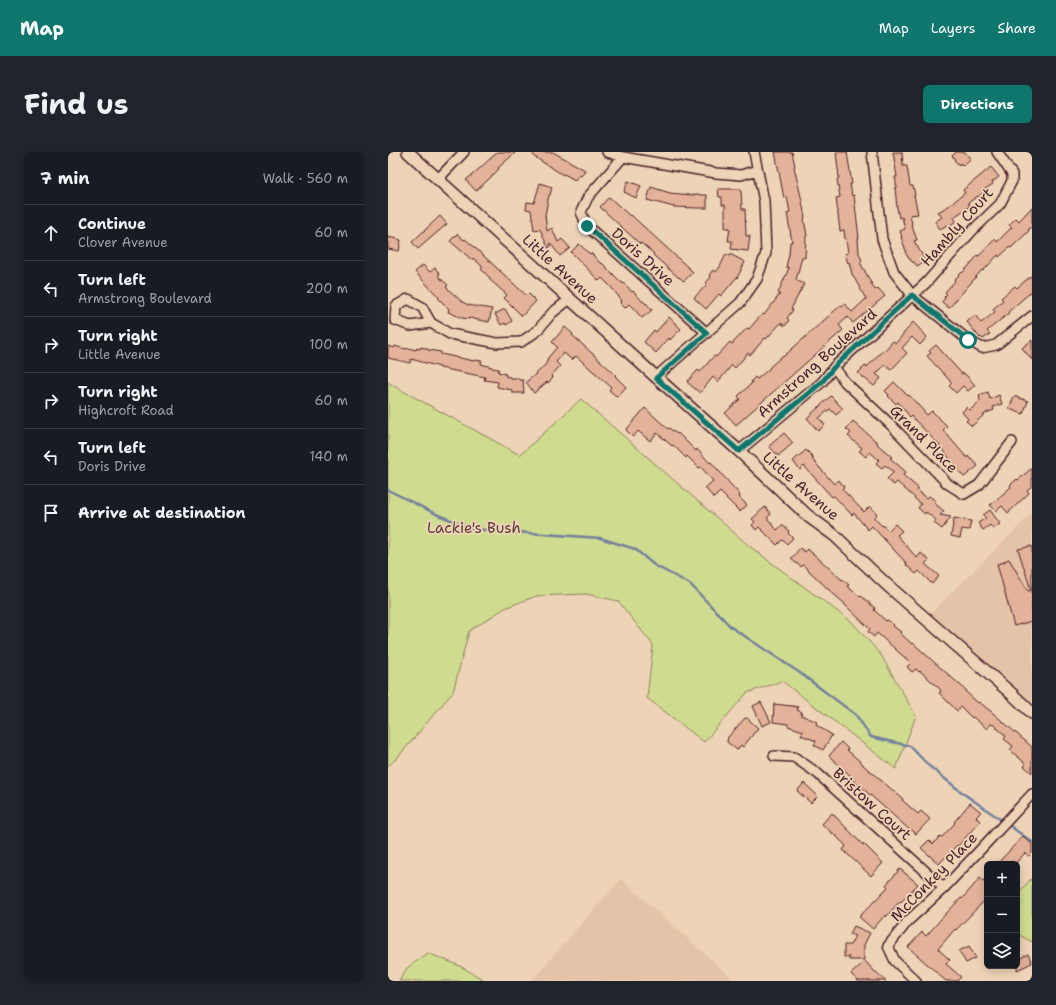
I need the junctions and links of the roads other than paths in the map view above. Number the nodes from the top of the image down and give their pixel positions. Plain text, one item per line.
1 (408, 152) edge
2 (464, 152) edge
3 (607, 152) edge
4 (754, 152) edge
5 (872, 152) edge
6 (997, 152) edge
7 (622, 158) junction
8 (757, 170) junction
9 (438, 179) junction
10 (912, 295) junction
11 (570, 299) junction
12 (1032, 316) edge
13 (431, 323) dead end
14 (707, 333) junction
15 (834, 367) junction
16 (656, 378) junction
17 (1012, 442) dead end
18 (739, 451) junction
19 (1032, 713) edge
20 (774, 756) dead end
21 (1032, 794) edge
22 (944, 888) junction
23 (916, 981) edge

1 - 9 street, Little Avenue
2 - 9 street
3 - 7 street
4 - 8 street
5 - 10 street
6 - 10 street, Hambly Court
7 - 8 street
7 - 14 street, Doris Drive
8 - 14 street
9 - 11 street, Little Avenue
10 - 12 street
10 - 15 street, Armstrong Boulevard
11 - 13 street
11 - 16 street, Little Avenue
14 - 16 street
15 - 17 street, Grand Place
15 - 18 street, Armstrong Boulevard
16 - 18 street, Little Avenue
18 - 19 street, Little Avenue
20 - 22 street, Bristow Court
21 - 22 street, McConkey Place
22 - 23 street, McConkey Place

